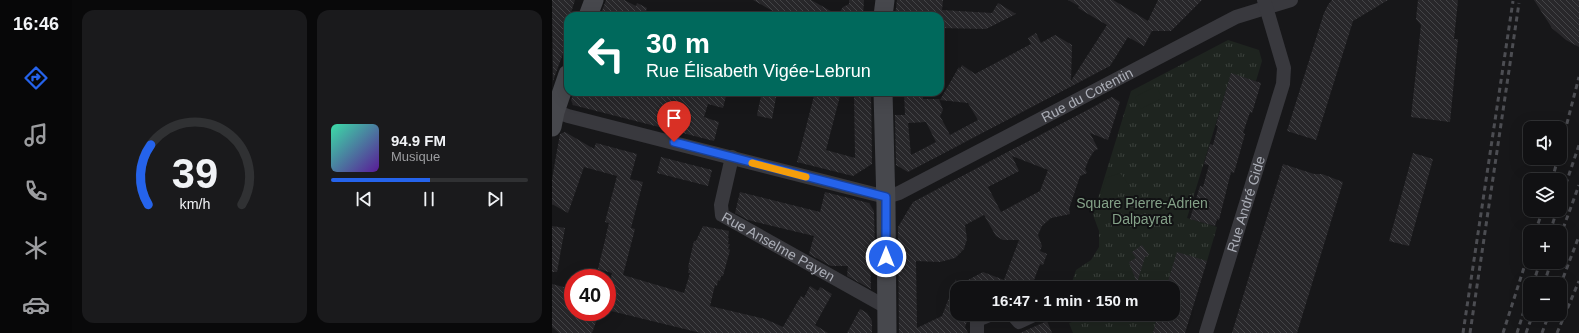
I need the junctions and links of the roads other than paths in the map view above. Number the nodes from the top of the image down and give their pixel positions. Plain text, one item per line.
1 (594, 0) edge
2 (885, 0) edge
3 (1291, 0) edge
4 (1265, 4) edge
5 (590, 12) edge
6 (884, 12) edge
7 (564, 85) edge
8 (883, 96) edge
9 (553, 116) edge
10 (732, 157) junction
11 (886, 197) junction
12 (886, 307) junction
13 (977, 321) edge
14 (887, 333) edge
15 (977, 333) edge
16 (1206, 333) edge

1 - 5 street
2 - 6 street
3 - 4 street, Rue du Cotentin
4 - 11 street, Rue du Cotentin
4 - 16 street, Rue André Gide
7 - 9 street
8 - 11 street
9 - 10 street
10 - 11 street
10 - 12 street, Rue Anselme Payen
11 - 12 street
12 - 14 street
13 - 15 street

